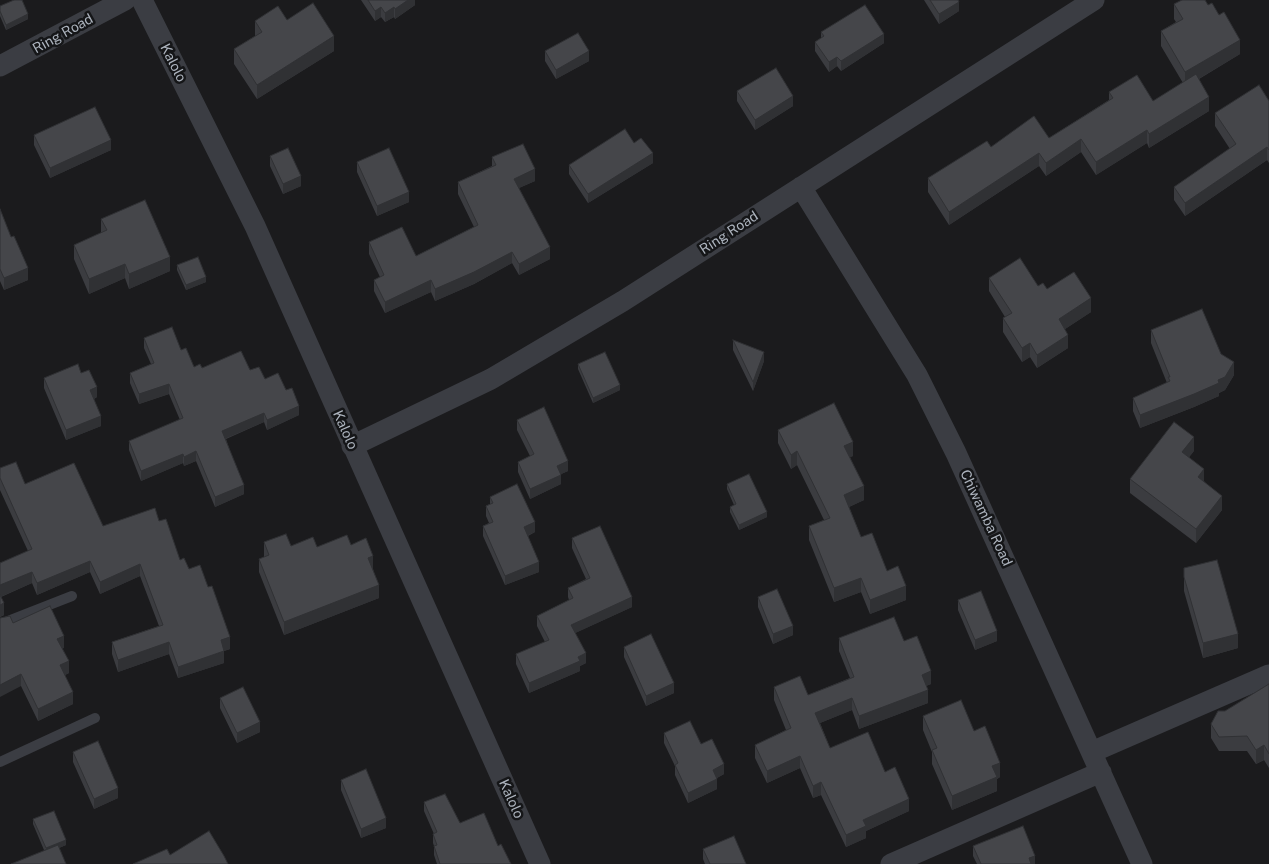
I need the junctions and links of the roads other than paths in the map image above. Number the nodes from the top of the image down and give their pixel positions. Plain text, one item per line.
1 (124, 0) edge
2 (142, 0) edge
3 (1094, 0) edge
4 (0, 66) edge
5 (801, 186) junction
6 (352, 446) junction
7 (72, 596) dead end
8 (0, 624) edge
9 (1269, 675) edge
10 (95, 718) dead end
11 (1092, 752) junction
12 (0, 762) edge
13 (1102, 772) junction
14 (540, 864) edge
15 (891, 864) edge
16 (1142, 864) edge

1 - 4 street, Ring Road
2 - 6 street, Kalolo
3 - 5 street, Ring Road
5 - 6 street, Ring Road
5 - 11 street, Chiwamba Road
6 - 14 street, Kalolo
7 - 8 lane
9 - 11 street
10 - 12 lane
11 - 13 street, Chiwamba Road
13 - 15 street
13 - 16 street, Chiwamba Road

